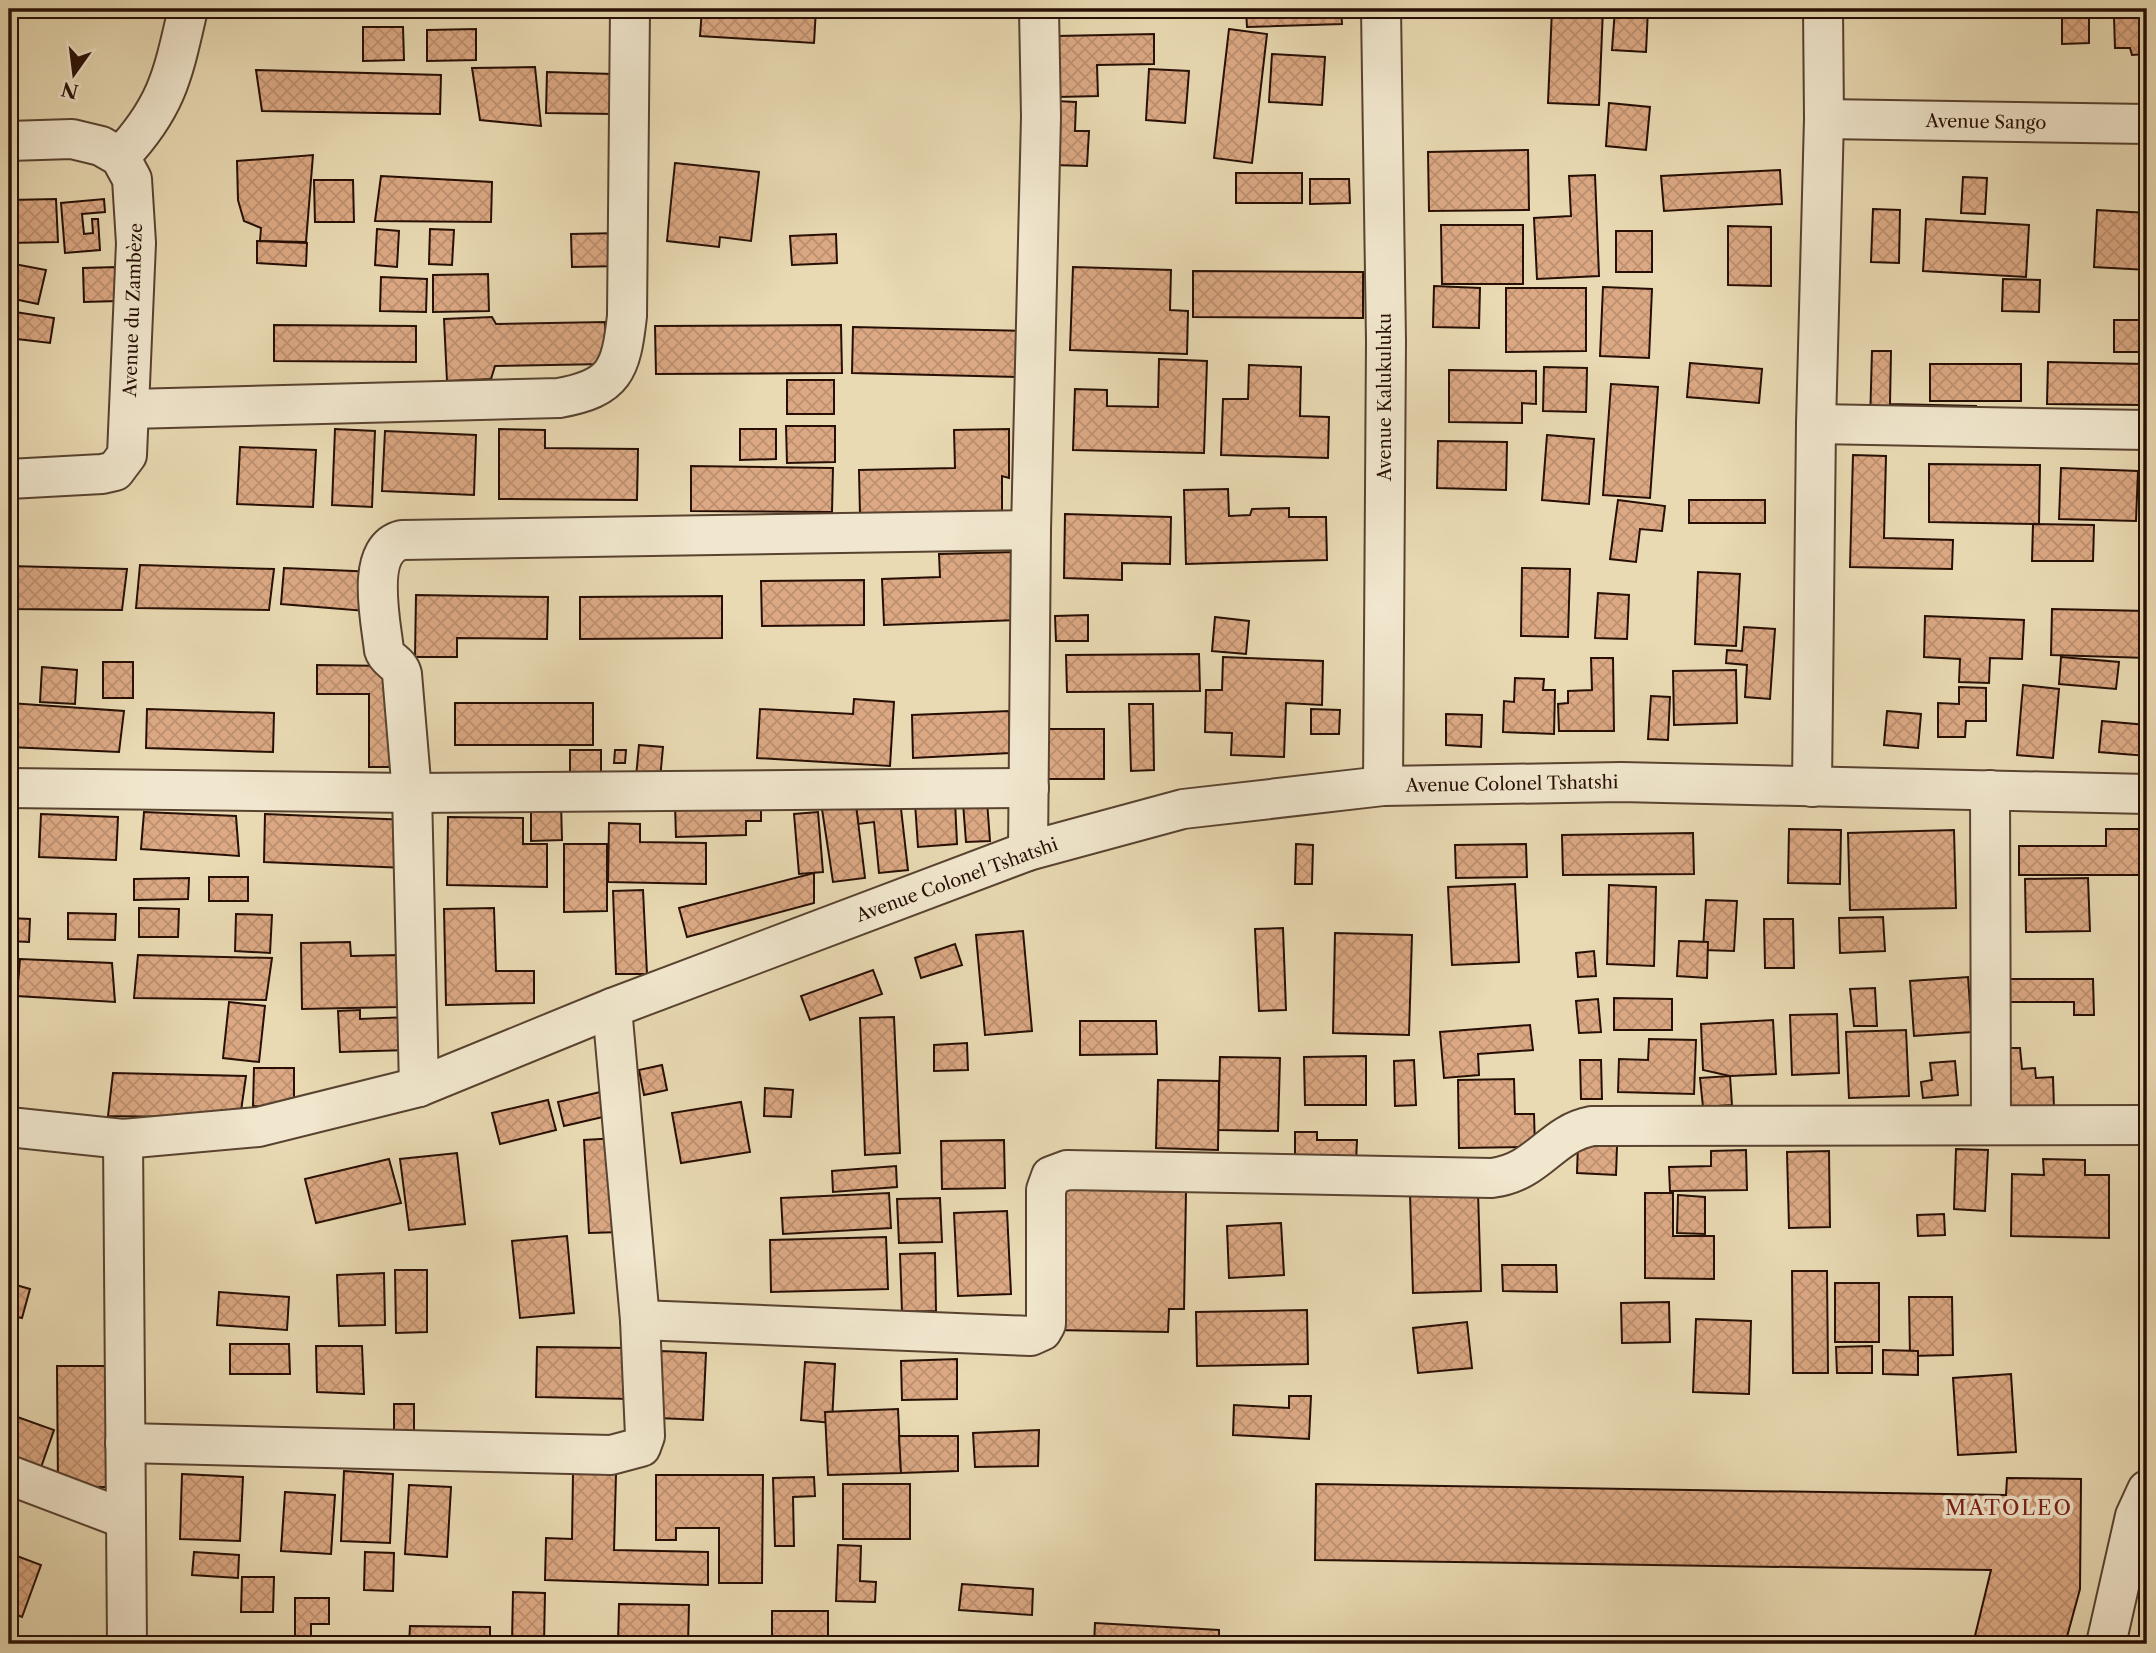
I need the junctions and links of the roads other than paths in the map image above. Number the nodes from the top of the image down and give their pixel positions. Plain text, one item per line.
1 (188, 9) edge
2 (630, 9) edge
3 (1039, 9) edge
4 (1381, 9) edge
5 (1823, 9) edge
6 (1824, 119) junction
7 (2147, 124) edge
8 (9, 141) edge
9 (120, 157) junction
10 (130, 410) junction
11 (1816, 424) junction
12 (2147, 430) edge
13 (9, 479) edge
14 (1031, 530) junction
15 (1383, 786) junction
16 (1812, 787) junction
17 (9, 788) edge
18 (1029, 788) junction
19 (1990, 790) junction
20 (412, 793) junction
21 (2147, 793) edge
22 (1028, 851) junction
23 (612, 1008) junction
24 (419, 1087) junction
25 (1991, 1123) junction
26 (2147, 1125) edge
27 (9, 1127) edge
28 (123, 1139) junction
29 (640, 1320) junction
30 (125, 1443) junction
31 (9, 1475) edge
32 (2147, 1490) edge
33 (125, 1519) junction
34 (127, 1644) edge
35 (2106, 1644) edge

1 - 9 street
2 - 10 street
3 - 14 street
4 - 15 street, Avenue Kalukuluku
5 - 6 street
6 - 7 street, Avenue Sango
6 - 11 street
8 - 9 street
9 - 10 street, Avenue du Zambèze
10 - 13 street, Avenue du Zambèze
11 - 12 street
11 - 16 street
14 - 18 street
14 - 20 street
15 - 16 street, Avenue Colonel Tshatshi
15 - 22 street, Avenue Colonel Tshatshi
16 - 19 street, Avenue Colonel Tshatshi
17 - 20 street
18 - 20 street
18 - 22 street
19 - 21 street, Avenue Colonel Tshatshi
19 - 25 street
20 - 24 street
22 - 23 street, Avenue Colonel Tshatshi
23 - 24 street, Avenue Colonel Tshatshi
23 - 29 street
24 - 28 street, Avenue Colonel Tshatshi
25 - 26 street
25 - 29 street
27 - 28 street, Avenue Colonel Tshatshi
28 - 30 street
29 - 30 street
30 - 33 street
31 - 33 street
32 - 35 street
33 - 34 street

